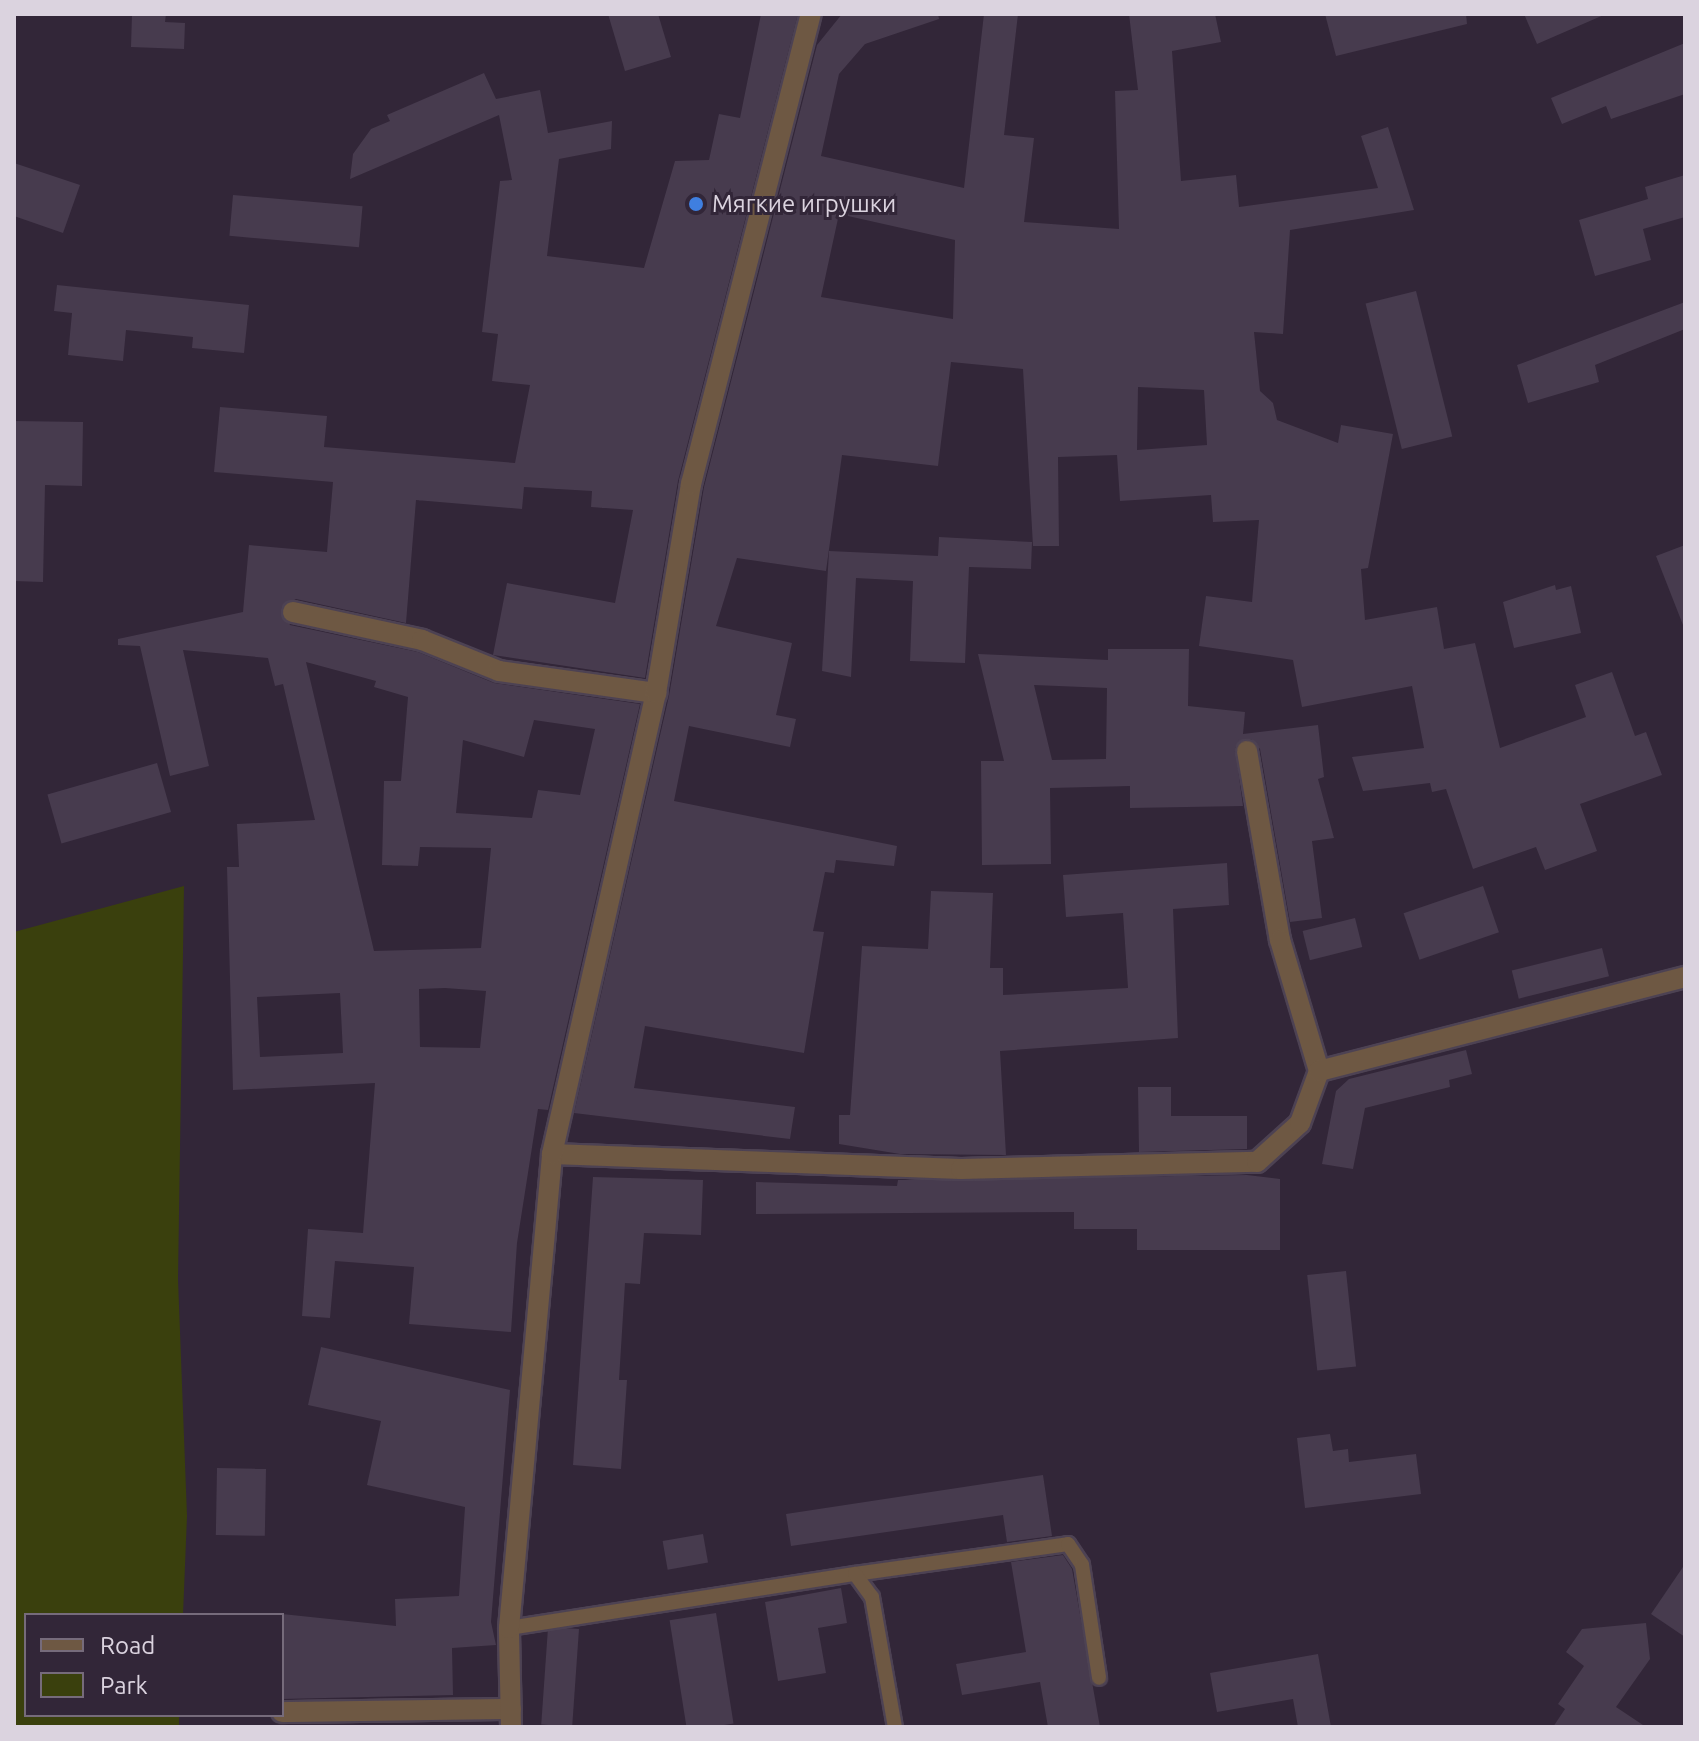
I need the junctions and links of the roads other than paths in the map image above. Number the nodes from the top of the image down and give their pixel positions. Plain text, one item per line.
1 (811, 14) edge
2 (293, 612) dead end
3 (656, 693) junction
4 (1247, 751) dead end
5 (1685, 977) edge
6 (1319, 1071) junction
7 (552, 1154) junction
8 (855, 1574) junction
9 (509, 1628) junction
10 (1099, 1678) dead end
11 (284, 1712) edge
12 (511, 1718) edge
13 (895, 1727) edge

1 - 3 street
2 - 3 street
3 - 7 street
4 - 6 street
5 - 6 street
6 - 7 street
7 - 9 street
8 - 9 lane
8 - 10 lane
8 - 13 lane
9 - 12 street
11 - 12 street

